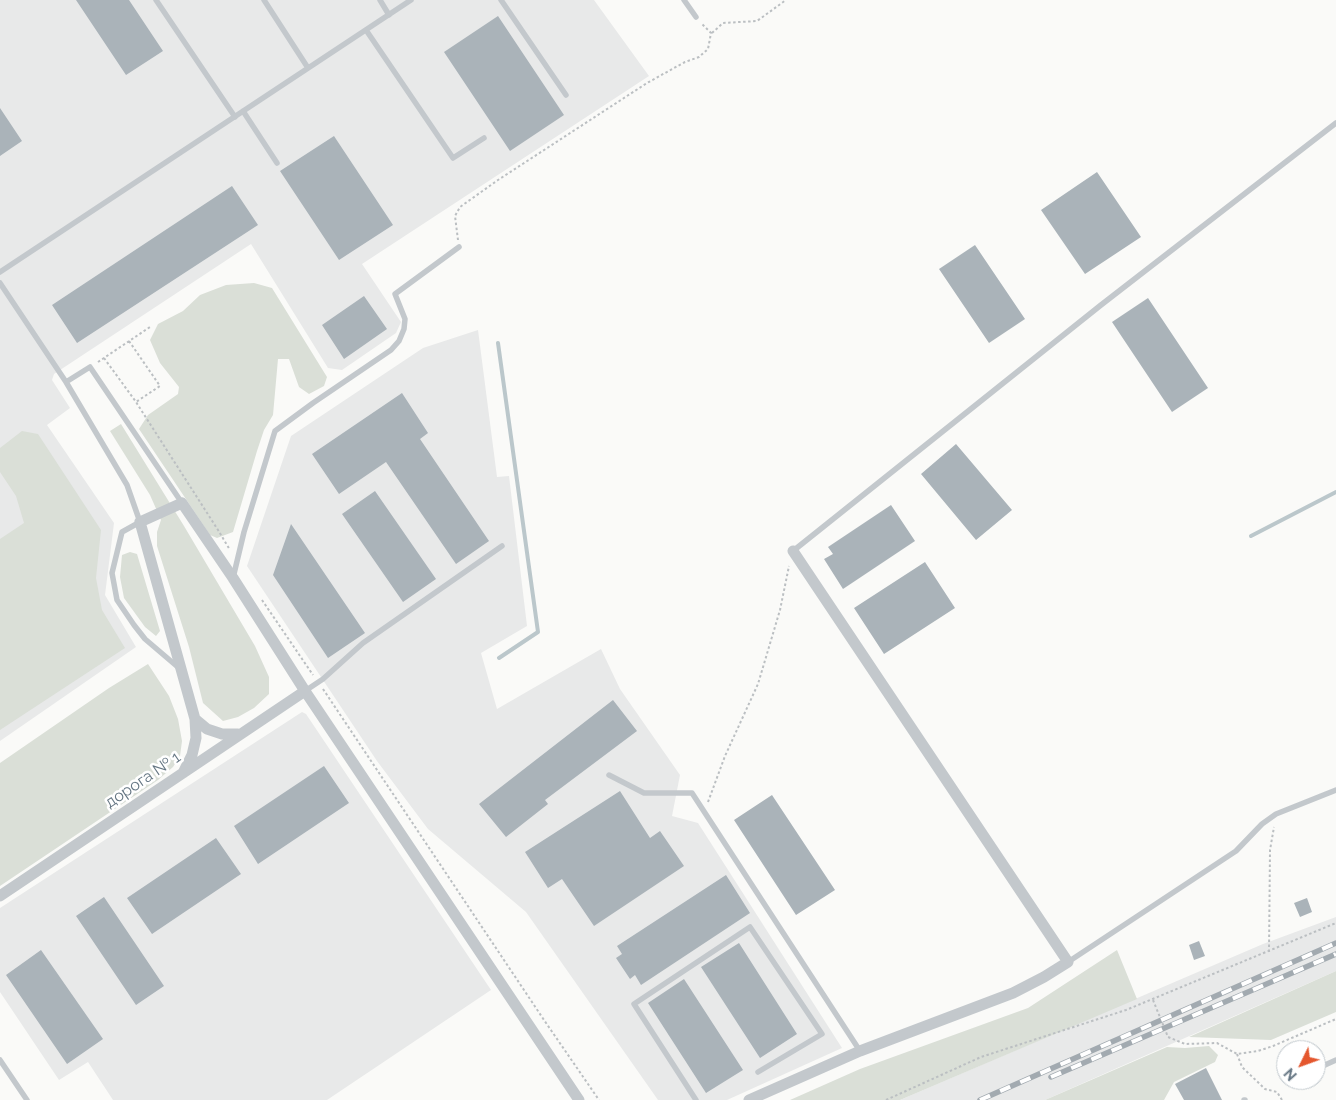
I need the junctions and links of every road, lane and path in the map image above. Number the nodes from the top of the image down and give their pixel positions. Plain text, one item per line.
1 (156, 0) edge
2 (264, 0) edge
3 (380, 0) edge
4 (411, 0) edge
5 (501, 0) edge
6 (684, 0) edge
7 (786, 0) edge
8 (389, 15) junction
9 (696, 17) joint
10 (366, 30) junction
11 (711, 33) junction
12 (308, 68) junction
13 (566, 94) dead end
14 (243, 111) junction
15 (235, 117) junction
16 (1336, 123) edge
17 (484, 138) dead end
18 (277, 163) dead end
19 (459, 247) joint
20 (0, 272) edge
21 (0, 284) edge
22 (150, 327) dead end
23 (129, 341) junction
24 (104, 358) junction
25 (90, 367) junction
26 (66, 382) junction
27 (136, 402) junction
28 (182, 503) junction
29 (140, 522) junction
30 (502, 546) dead end
31 (793, 551) junction
32 (238, 564) junction
33 (233, 578) junction
34 (259, 595) dead end
35 (180, 669) junction
36 (318, 682) junction
37 (305, 691) junction
38 (195, 719) junction
39 (238, 734) junction
40 (183, 773) junction
41 (609, 775) dead end
42 (1336, 790) edge
43 (705, 812) junction
44 (1276, 814) junction
45 (0, 896) edge
46 (1336, 923) edge
47 (1270, 952) junction
48 (1068, 962) junction
49 (1153, 1000) junction
50 (1336, 1019) edge
51 (860, 1051) junction
52 (1237, 1054) junction
53 (0, 1060) edge
54 (758, 1072) dead end
55 (27, 1100) edge
56 (579, 1100) edge
57 (599, 1100) edge
58 (696, 1100) edge
59 (748, 1100) edge
60 (886, 1100) edge
61 (1282, 1100) edge

1 - 15 lane
2 - 12 lane
3 - 8 lane
4 - 8 lane
5 - 13 lane
6 - 9 lane
7 - 11 path
8 - 10 lane
9 - 11 path
10 - 12 lane
10 - 17 lane
11 - 19 path
12 - 14 lane
14 - 15 lane
14 - 18 lane
15 - 20 lane
16 - 31 lane
19 - 32 lane
21 - 26 lane
22 - 23 path
23 - 24 path
23 - 27 path
24 - 25 path
24 - 27 path
25 - 26 lane
25 - 28 lane
26 - 29 lane
27 - 32 path
28 - 29 street
28 - 33 street
29 - 35 street
29 - 35 lane
30 - 36 lane
31 - 43 path
31 - 48 street
32 - 33 lane
33 - 37 street
34 - 36 path
35 - 38 street
36 - 37 lane
36 - 57 path
37 - 39 street, дорога № 1
37 - 56 street
38 - 39 street
38 - 40 street
39 - 40 street, дорога № 1
40 - 45 street, дорога № 1
41 - 43 lane
42 - 44 lane
43 - 51 lane
44 - 47 path
44 - 48 lane
46 - 47 path
47 - 49 path
48 - 51 street
49 - 52 path
49 - 60 path
50 - 52 path
51 - 59 street
52 - 61 path
53 - 55 lane
54 - 58 lane

